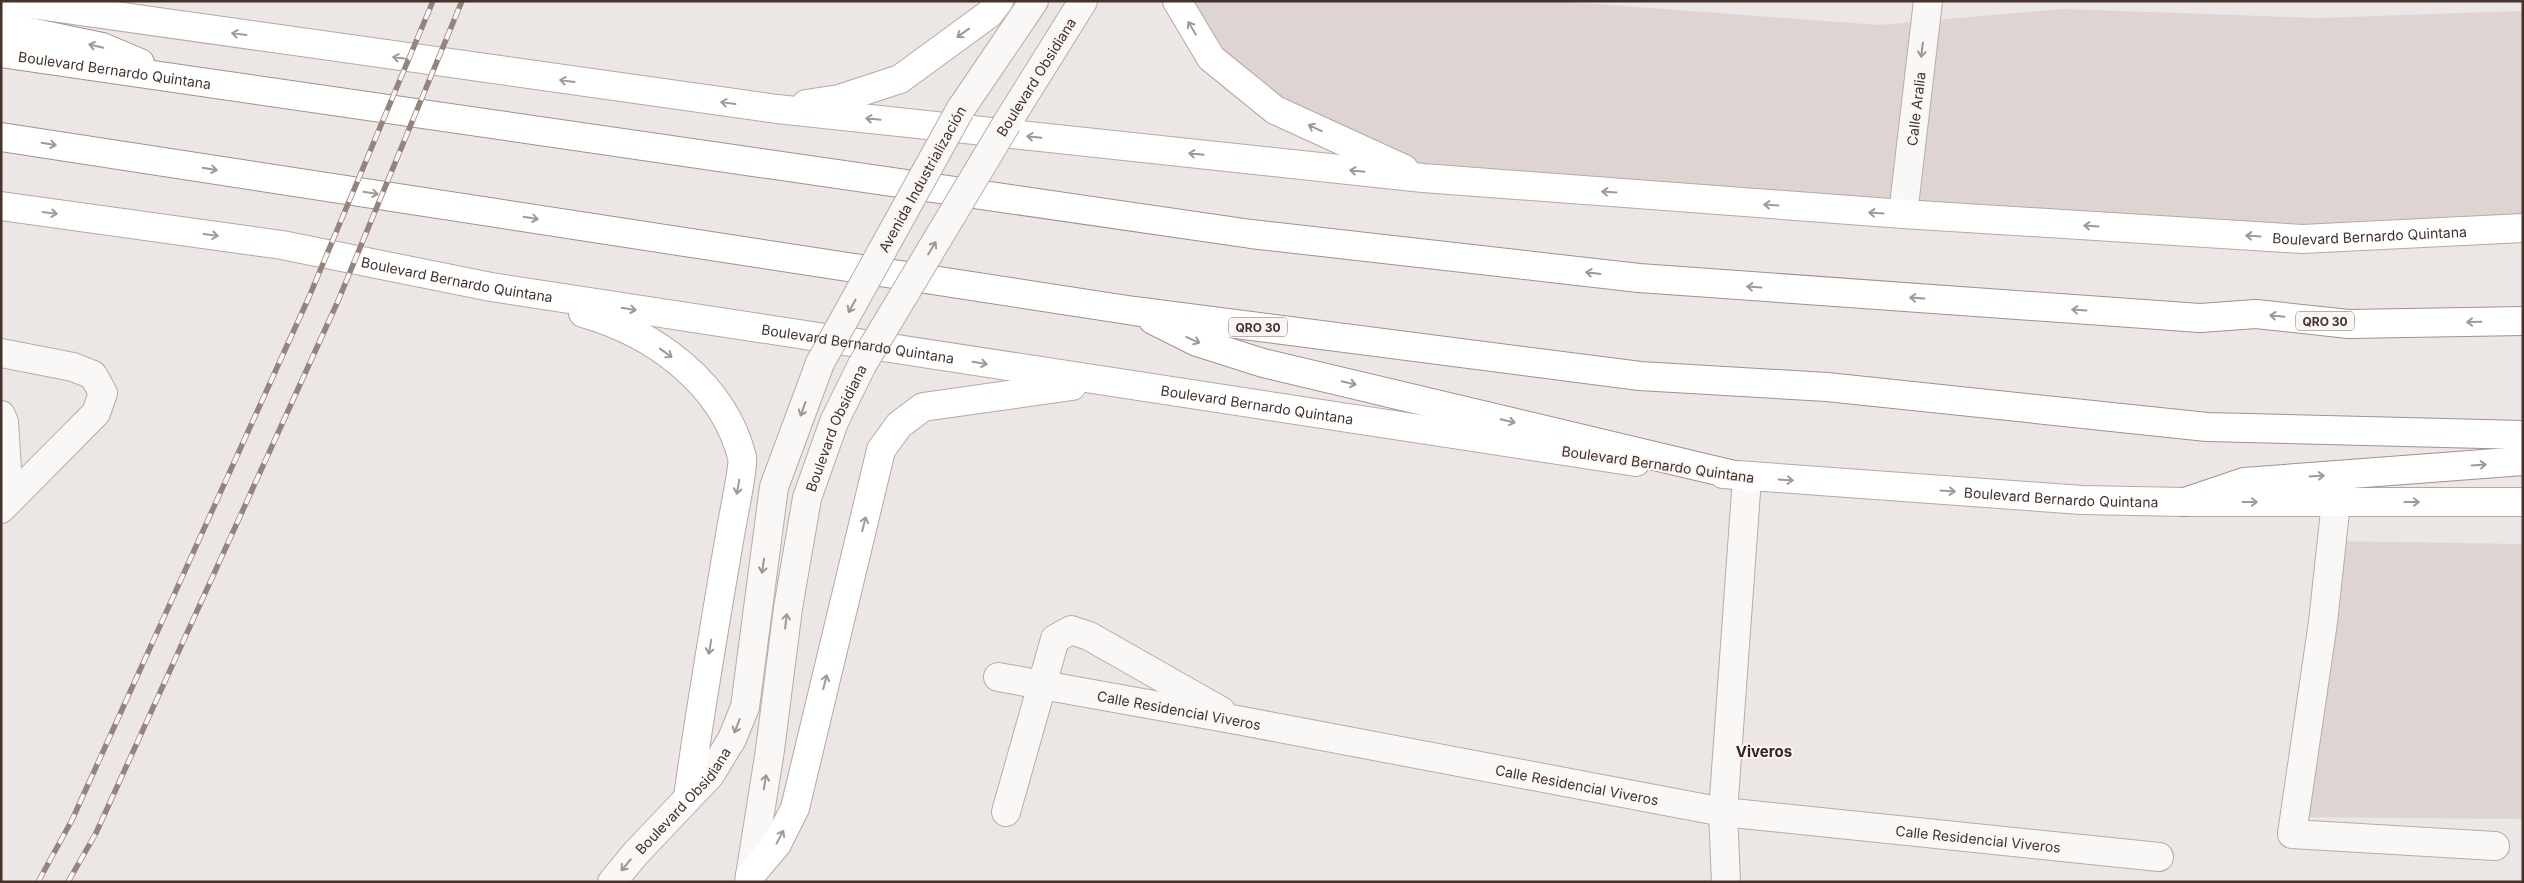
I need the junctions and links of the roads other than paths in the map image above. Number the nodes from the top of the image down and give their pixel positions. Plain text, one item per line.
1 (9, 1) edge
2 (999, 1) edge
3 (1034, 1) edge
4 (1083, 1) edge
5 (1177, 1) edge
6 (1928, 1) edge
7 (1, 26) edge
8 (1, 53) edge
9 (174, 77) junction
10 (777, 109) junction
11 (1, 137) edge
12 (1423, 178) junction
13 (1, 206) edge
14 (1903, 214) junction
15 (2523, 228) edge
16 (491, 287) junction
17 (1134, 310) junction
18 (2523, 321) edge
19 (1, 353) edge
20 (820, 364) joint
21 (1102, 382) junction
22 (1, 415) edge
23 (2523, 436) edge
24 (2523, 461) edge
25 (1747, 478) junction
26 (1, 492) edge
27 (2185, 502) junction
28 (2336, 502) junction
29 (2523, 502) edge
30 (1, 509) edge
31 (998, 677) dead end
32 (1041, 686) junction
33 (1237, 720) junction
34 (688, 798) junction
35 (1006, 812) dead end
36 (1723, 812) junction
37 (2495, 846) dead end
38 (2159, 857) dead end
39 (750, 879) edge
40 (612, 882) edge
41 (1726, 882) edge

10 -> 1 main road, Boulevard Bernardo Quintana
2 -> 10 main road
3 -> 20 street, Avenida Industrialización, bridge
39 -> 4 street, Boulevard Obsidiana, bridge
12 -> 5 main road
6 -> 14 street, Calle Aralia
9 -> 7 main road
8 - 9 main road, Boulevard Bernardo Quintana / QRO 30
18 -> 9 main road, Boulevard Bernardo Quintana / QRO 30
12 -> 10 main road, Boulevard Bernardo Quintana
11 -> 17 main road, QRO 30
14 -> 12 main road, Boulevard Bernardo Quintana
13 -> 16 main road, Boulevard Bernardo Quintana
15 -> 14 main road, Boulevard Bernardo Quintana
16 -> 21 main road, Boulevard Bernardo Quintana
16 -> 34 main road
17 - 23 main road, QRO 30
17 -> 25 main road
19 - 30 street
20 -> 34 street, Boulevard Obsidiana
21 - 25 main road, Boulevard Bernardo Quintana
39 -> 21 main road
22 - 26 street
27 -> 24 main road
25 -> 27 main road, Boulevard Bernardo Quintana
25 - 36 street
27 -> 28 main road, Boulevard Bernardo Quintana
28 -> 29 main road, Boulevard Bernardo Quintana
28 - 37 street
31 - 32 street, Calle Residencial Viveros
32 - 33 street, Calle Residencial Viveros
32 - 33 street
32 - 35 street
33 - 36 street, Calle Residencial Viveros
34 -> 40 street, Boulevard Obsidiana
36 - 38 street, Calle Residencial Viveros
36 - 41 street

